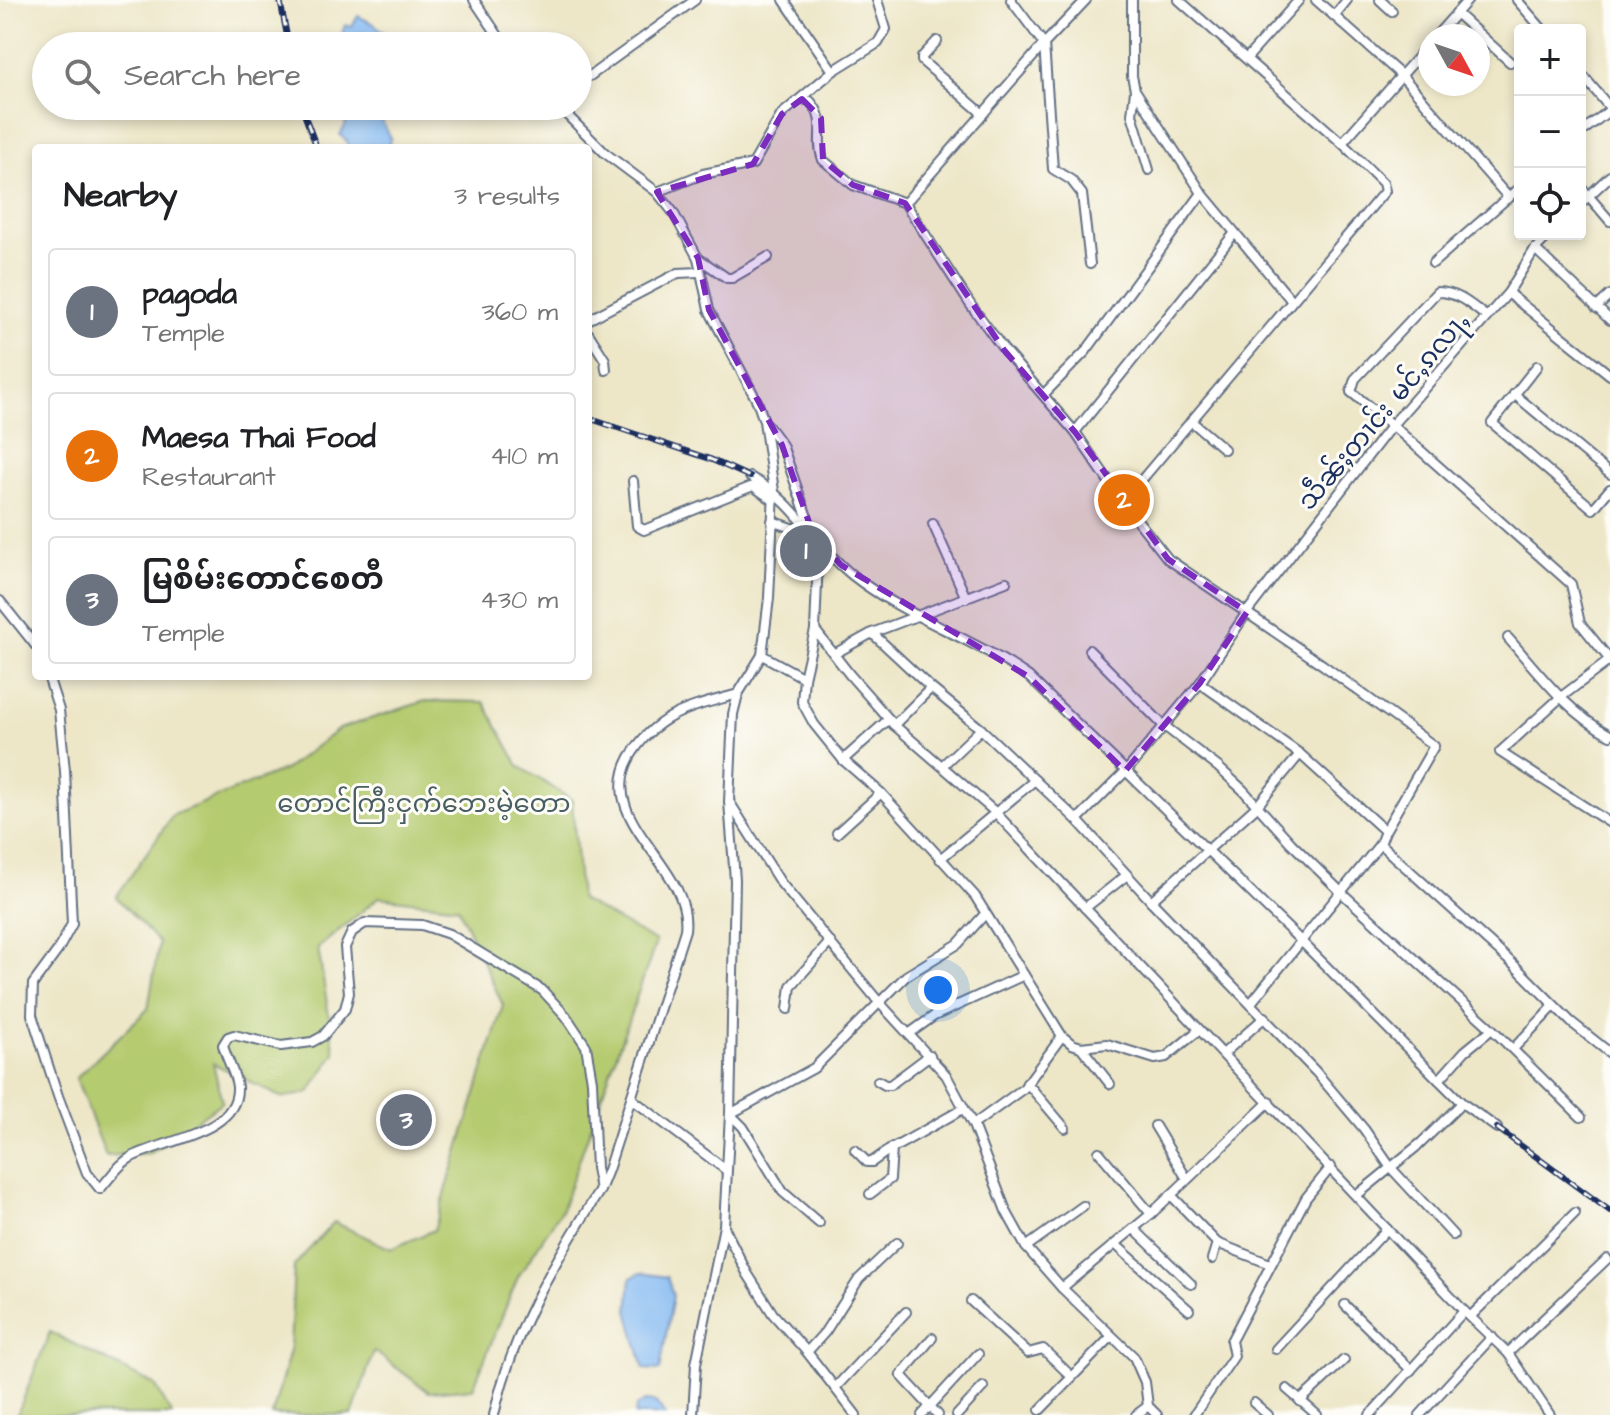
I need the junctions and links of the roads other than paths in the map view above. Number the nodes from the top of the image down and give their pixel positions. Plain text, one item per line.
1 (474, 0) edge
2 (695, 0) edge
3 (784, 0) edge
4 (877, 0) edge
5 (1011, 0) edge
6 (1086, 0) edge
7 (1132, 0) edge
8 (1179, 0) edge
9 (1299, 0) edge
10 (1316, 0) edge
11 (1347, 0) edge
12 (1380, 0) edge
13 (1468, 0) edge
14 (1517, 0) edge
15 (1392, 11) dead end
16 (1456, 13) junction
17 (1334, 16) junction
18 (1446, 24) edge
19 (1538, 24) edge
20 (496, 32) edge
21 (937, 41) dead end
22 (1044, 44) junction
23 (1418, 56) edge
24 (1247, 58) junction
25 (1510, 62) dead end
26 (833, 71) junction
27 (592, 75) edge
28 (1401, 75) junction
29 (1586, 79) edge
30 (1135, 90) junction
31 (802, 99) junction
32 (1610, 109) edge
33 (983, 114) junction
34 (572, 120) edge
35 (1586, 128) edge
36 (1342, 143) junction
37 (1149, 170) dead end
38 (1610, 176) edge
39 (657, 192) junction
40 (1202, 193) junction
41 (1514, 193) edge
42 (1586, 193) edge
43 (1589, 196) junction
44 (1509, 198) junction
45 (1586, 199) edge
46 (905, 203) junction
47 (1610, 221) edge
48 (1234, 234) junction
49 (1544, 240) edge
50 (1535, 249) junction
51 (768, 257) dead end
52 (698, 258) junction
53 (1433, 263) dead end
54 (1090, 264) dead end
55 (699, 272) junction
56 (1508, 293) junction
57 (1610, 295) edge
58 (1291, 300) junction
59 (1596, 308) junction
60 (1487, 317) junction
61 (592, 318) edge
62 (1610, 320) edge
63 (592, 339) edge
64 (1537, 366) dead end
65 (606, 370) dead end
66 (1610, 375) edge
67 (1044, 394) junction
68 (1514, 394) junction
69 (764, 421) junction
70 (1191, 421) junction
71 (1392, 425) junction
72 (1075, 432) junction
73 (1224, 449) dead end
74 (1610, 474) edge
75 (750, 477) dead end
76 (633, 481) dead end
77 (1610, 489) edge
78 (774, 496) junction
79 (1123, 502) junction
80 (772, 521) junction
81 (933, 524) dead end
82 (813, 539) junction
83 (1006, 582) dead end
84 (966, 598) junction
85 (0, 601) edge
86 (1247, 612) junction
87 (920, 616) junction
88 (815, 630) junction
89 (872, 633) junction
90 (1508, 638) dead end
91 (32, 641) edge
92 (1089, 650) dead end
93 (834, 654) junction
94 (762, 655) junction
95 (1610, 660) edge
96 (804, 678) junction
97 (49, 680) edge
98 (1200, 683) junction
99 (931, 688) junction
100 (738, 694) junction
101 (1561, 697) junction
102 (892, 722) junction
103 (1163, 725) junction
104 (981, 729) junction
105 (1610, 735) edge
106 (1300, 754) junction
107 (843, 760) junction
108 (943, 765) junction
109 (1125, 771) junction
110 (1035, 780) junction
111 (881, 793) junction
112 (729, 802) junction
113 (1257, 806) junction
114 (995, 812) junction
115 (1077, 820) junction
116 (1610, 823) edge
117 (1385, 831) junction
118 (837, 833) dead end
119 (1380, 844) junction
120 (1207, 851) junction
121 (940, 859) junction
122 (1127, 875) junction
123 (1342, 893) junction
124 (1151, 901) junction
125 (1085, 908) junction
126 (985, 914) junction
127 (1301, 941) junction
128 (830, 942) junction
129 (1024, 975) junction
130 (878, 1001) junction
131 (1251, 1003) junction
132 (1554, 1006) junction
133 (788, 1009) dead end
134 (1265, 1017) junction
135 (1492, 1029) junction
136 (1199, 1030) junction
137 (910, 1033) junction
138 (1062, 1036) junction
139 (1081, 1047) junction
140 (1513, 1049) junction
141 (1610, 1053) edge
142 (1223, 1054) junction
143 (930, 1055) junction
144 (1439, 1080) junction
145 (878, 1081) dead end
146 (1027, 1083) junction
147 (1110, 1084) dead end
148 (632, 1099) junction
149 (1269, 1102) junction
150 (1462, 1103) junction
151 (963, 1109) junction
152 (730, 1114) junction
153 (1581, 1117) dead end
154 (973, 1125) junction
155 (1155, 1126) dead end
156 (1065, 1128) dead end
157 (1497, 1128) dead end
158 (892, 1148) junction
159 (855, 1150) dead end
160 (1099, 1152) dead end
161 (1331, 1167) junction
162 (1391, 1168) junction
163 (726, 1170) junction
164 (1187, 1179) junction
165 (600, 1190) junction
166 (870, 1194) dead end
167 (1171, 1195) junction
168 (1357, 1195) junction
169 (1083, 1206) dead end
170 (1575, 1213) dead end
171 (1151, 1214) junction
172 (819, 1223) dead end
173 (724, 1226) junction
174 (1134, 1229) junction
175 (1387, 1229) junction
176 (1453, 1235) dead end
177 (897, 1243) dead end
178 (1217, 1243) junction
179 (1115, 1244) junction
180 (1026, 1247) junction
181 (1212, 1259) dead end
182 (1607, 1259) dead end
183 (1270, 1264) junction
184 (1191, 1284) dead end
185 (1062, 1288) junction
186 (971, 1301) dead end
187 (1345, 1305) dead end
188 (1189, 1310) dead end
189 (906, 1312) dead end
190 (1468, 1314) junction
191 (1111, 1337) junction
192 (1492, 1337) junction
193 (932, 1338) dead end
194 (1276, 1349) dead end
195 (807, 1352) junction
196 (1508, 1353) junction
197 (978, 1354) dead end
198 (1344, 1360) dead end
199 (1411, 1370) junction
200 (1072, 1377) junction
201 (983, 1387) dead end
202 (835, 1388) junction
203 (1287, 1389) dead end
204 (1300, 1401) junction
205 (1254, 1403) dead end
206 (1148, 1406) junction
207 (929, 1407) junction
208 (1040, 1410) dead end
209 (1426, 1413) edge
210 (494, 1415) edge
211 (693, 1415) edge
212 (856, 1415) edge
213 (922, 1415) edge
214 (938, 1415) edge
215 (957, 1415) edge
216 (1136, 1415) edge
217 (1157, 1415) edge
218 (1194, 1415) edge
219 (1268, 1415) edge
220 (1317, 1415) edge
221 (1370, 1415) edge
222 (1549, 1415) edge

1 - 20 street
2 - 27 street
3 - 26 street
4 - 26 street
5 - 22 street
6 - 22 street
7 - 30 street
8 - 24 street
9 - 24 street
10 - 17 street
11 - 17 street
12 - 15 street
13 - 16 street
14 - 19 street
16 - 18 street
16 - 25 street
17 - 28 street
21 - 33 street
22 - 33 street
22 - 54 street
23 - 28 street
24 - 36 street
26 - 31 street
28 - 36 street
28 - 44 street
29 - 32 street
30 - 37 street
30 - 40 street
31 - 39 street
31 - 46 street
32 - 35 street
33 - 46 street
34 - 39 street
36 - 58 street
38 - 43 street
39 - 52 street
40 - 48 street
40 - 67 street
41 - 44 street
42 - 43 street
43 - 45 street
43 - 47 street
44 - 53 street
46 - 67 street
48 - 58 street
48 - 72 street
49 - 50 street, သဵၼ်ႈတၢင်း မင်ႇၵလႃႇ
50 - 56 street, သဵၼ်ႈတၢင်း မင်ႇၵလႃႇ
50 - 59 street
51 - 52 street
52 - 55 street
55 - 61 street
55 - 69 street
56 - 60 street, သဵၼ်ႈတၢင်း မင်ႇၵလႃႇ
56 - 66 street
57 - 59 street
58 - 70 street
59 - 62 street
60 - 71 street, သဵၼ်ႈတၢင်း မင်ႇၵလႃႇ
60 - 71 street
63 - 65 street
64 - 68 street
67 - 72 street
68 - 74 street
68 - 77 street
69 - 78 street
69 - 82 street
70 - 73 street
70 - 79 street
71 - 86 street, သဵၼ်ႈတၢင်း မင်ႇၵလႃႇ
71 - 95 street
72 - 79 street
75 - 78 street
76 - 78 street
78 - 80 street
78 - 82 street
79 - 86 street
80 - 82 street
80 - 94 street
81 - 84 street
82 - 87 street
82 - 88 street
83 - 84 street
84 - 87 street
85 - 91 street
86 - 98 street, သဵၼ်ႈတၢင်း မင်ႇၵလႃႇ
86 - 117 street
87 - 89 street
87 - 109 street
88 - 93 street
88 - 96 street
89 - 93 street
89 - 99 street
90 - 101 street
92 - 103 street
93 - 102 street
94 - 96 street
94 - 100 street
95 - 101 street
96 - 107 street
97 - 165 street
98 - 103 street, သဵၼ်ႈတၢင်း မင်ႇၵလႃႇ
98 - 106 street
99 - 102 street
99 - 104 street
100 - 112 street
100 - 148 street
101 - 105 street
101 - 116 street
102 - 107 street
102 - 108 street
103 - 109 street, သဵၼ်ႈတၢင်း မင်ႇၵလႃႇ
103 - 113 street
104 - 108 street
104 - 110 street
106 - 113 street
106 - 117 street
107 - 111 street
108 - 114 street
109 - 115 street, သဵၼ်ႈတၢင်း မင်ႇၵလႃႇ
109 - 120 street
110 - 114 street
110 - 115 street
111 - 118 street
111 - 121 street
112 - 128 street
112 - 152 street
113 - 120 street
113 - 123 street
114 - 121 street
114 - 125 street
115 - 122 street
117 - 119 street
119 - 123 street
119 - 132 street
120 - 124 street
120 - 127 street
121 - 126 street
122 - 124 street
122 - 125 street
123 - 127 street
123 - 135 street
124 - 131 street
125 - 136 street
126 - 129 street
126 - 130 street
127 - 131 street
127 - 144 street
128 - 130 street
128 - 133 street
129 - 137 street
129 - 138 street
130 - 137 street
130 - 152 street
131 - 134 street
132 - 140 street
132 - 141 street
134 - 142 street
134 - 162 street
135 - 140 street
135 - 144 street
136 - 139 street
136 - 142 street
137 - 143 street
138 - 139 street
138 - 146 street
139 - 147 street
140 - 153 street
142 - 149 street
143 - 145 street
143 - 151 street
144 - 150 street
146 - 154 street
146 - 156 street
148 - 163 street
148 - 165 street
149 - 161 street
149 - 164 street
150 - 157 street
150 - 162 street
151 - 154 street
151 - 158 street
152 - 163 street
152 - 172 street
154 - 180 street
155 - 164 street
158 - 159 street
158 - 166 street
160 - 171 street
161 - 168 street
161 - 183 street
162 - 168 street
162 - 176 street
163 - 173 street
164 - 167 street
165 - 210 street
167 - 171 street
167 - 178 street
168 - 175 street
169 - 180 street
170 - 190 street
171 - 174 street
173 - 195 street
173 - 211 street
174 - 179 street
174 - 184 street
175 - 190 street
175 - 194 street
177 - 195 street
178 - 181 street
178 - 183 street
179 - 185 street
179 - 188 street
180 - 185 street
182 - 196 street
183 - 218 street
185 - 191 street
186 - 200 street
187 - 199 street
189 - 202 street
190 - 192 street
190 - 199 street
191 - 200 street
191 - 206 street
192 - 196 street
192 - 209 street
193 - 207 street
195 - 202 street
196 - 222 street
197 - 207 street
198 - 204 street
199 - 221 street
200 - 208 street
201 - 215 street
202 - 212 street
203 - 204 street
204 - 220 street
205 - 219 street
206 - 216 street
206 - 217 street
207 - 213 street
207 - 214 street

